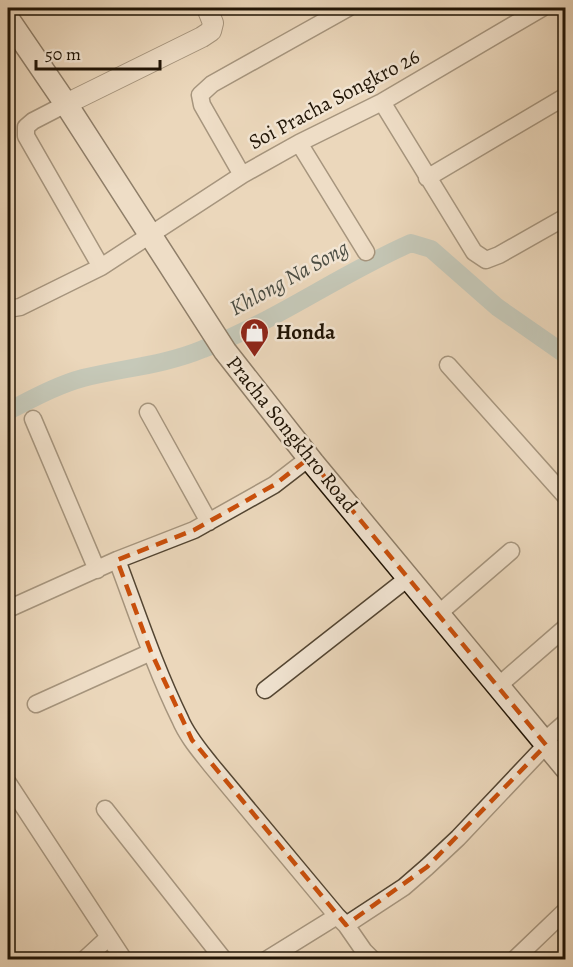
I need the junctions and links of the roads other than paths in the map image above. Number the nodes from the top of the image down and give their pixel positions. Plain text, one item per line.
1 (207, 8) edge
2 (348, 8) edge
3 (542, 8) edge
4 (8, 19) edge
5 (566, 96) edge
6 (382, 102) junction
7 (66, 104) junction
8 (299, 143) junction
9 (242, 175) junction
10 (427, 178) junction
11 (566, 217) edge
12 (149, 234) junction
13 (366, 252) dead end
14 (101, 267) junction
15 (8, 309) edge
16 (448, 364) dead end
17 (148, 412) dead end
18 (33, 419) dead end
19 (309, 458) junction
20 (566, 497) edge
21 (209, 522) junction
22 (512, 551) dead end
23 (117, 560) junction
24 (97, 570) junction
25 (408, 578) junction
26 (8, 609) edge
27 (438, 614) junction
28 (566, 627) edge
29 (151, 652) junction
30 (497, 687) junction
31 (265, 690) dead end
32 (36, 704) dead end
33 (566, 722) edge
34 (544, 744) junction
35 (566, 768) edge
36 (8, 783) edge
37 (105, 808) dead end
38 (564, 912) edge
39 (341, 921) junction
40 (109, 937) junction
41 (84, 960) edge
42 (124, 960) edge
43 (224, 960) edge
44 (266, 960) edge
45 (373, 960) edge
46 (514, 960) edge

1 - 7 street
2 - 9 street
3 - 6 street, Soi Pracha Songkro 26
4 - 7 main road, Pracha Songkhro Road
5 - 10 street
6 - 8 street, Soi Pracha Songkro 26
6 - 10 street
7 - 12 main road, Pracha Songkhro Road
7 - 14 street
8 - 9 street, Soi Pracha Songkro 26
8 - 13 street
9 - 12 street, Soi Pracha Songkro 26
10 - 11 street
12 - 14 street, Soi Pracha Songkro 26
12 - 19 main road, Pracha Songkhro Road
14 - 15 street, Soi Pracha Songkro 26
16 - 20 street
17 - 21 street
18 - 24 street
19 - 21 street
19 - 25 main road, Pracha Songkhro Road
21 - 23 street
22 - 27 street
23 - 24 street
23 - 29 street
24 - 26 street
25 - 27 main road, Pracha Songkhro Road
25 - 31 street
27 - 30 main road, Pracha Songkhro Road
28 - 30 street
29 - 32 street
29 - 39 street
30 - 34 main road, Pracha Songkhro Road
33 - 34 street
34 - 35 main road, Pracha Songkhro Road
34 - 39 street
36 - 40 street
37 - 43 street
38 - 46 street
39 - 44 street
39 - 45 street
40 - 41 street
40 - 42 street

